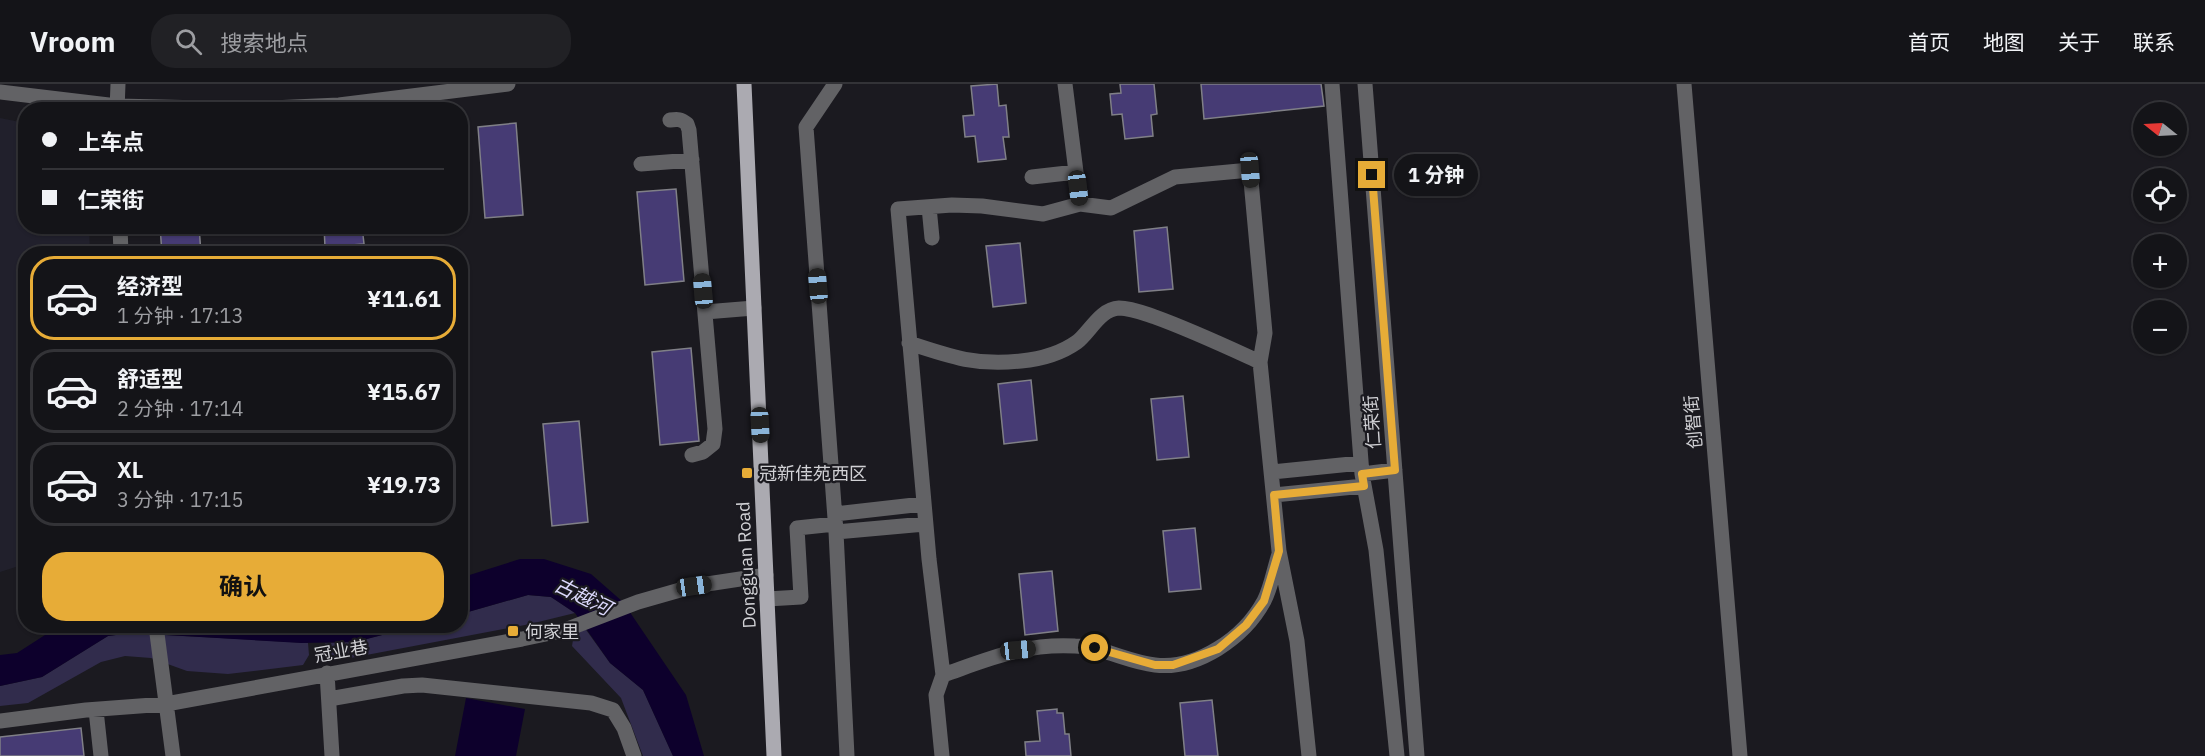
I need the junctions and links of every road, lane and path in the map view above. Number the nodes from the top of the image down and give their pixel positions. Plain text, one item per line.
1 (118, 84) edge
2 (508, 84) edge
3 (744, 84) edge
4 (835, 84) edge
5 (1065, 84) edge
6 (1332, 84) edge
7 (1365, 84) edge
8 (1684, 84) edge
9 (0, 92) edge
10 (73, 102) edge
11 (117, 102) edge
12 (363, 102) edge
13 (670, 120) dead end
14 (692, 160) junction
15 (641, 164) dead end
16 (1076, 172) junction
17 (1032, 177) dead end
18 (1080, 204) junction
19 (929, 207) junction
20 (932, 238) dead end
21 (754, 308) junction
22 (705, 312) junction
23 (909, 343) junction
24 (1260, 362) junction
25 (692, 455) dead end
26 (1395, 470) junction
27 (1272, 472) junction
28 (1362, 474) junction
29 (1274, 495) junction
30 (923, 504) junction
31 (835, 524) junction
32 (925, 524) junction
33 (1279, 551) junction
34 (766, 575) junction
35 (767, 600) junction
36 (157, 633) edge
37 (327, 674) junction
38 (943, 675) junction
39 (328, 699) junction
40 (166, 704) junction
41 (96, 710) junction
42 (0, 721) edge
43 (101, 756) edge
44 (173, 756) edge
45 (332, 756) edge
46 (634, 756) edge
47 (774, 756) edge
48 (847, 756) edge
49 (942, 756) edge
50 (1309, 756) edge
51 (1397, 756) edge
52 (1417, 756) edge
53 (1740, 756) edge

1 - 11 street
2 - 12 street
3 - 21 main road, Dongguan Road
4 - 31 street
5 - 16 street
6 - 28 street
7 - 26 street, 仁荣街
8 - 53 street, 创智街
9 - 10 street
13 - 14 street
14 - 15 street
14 - 22 street
16 - 17 street
16 - 18 street
18 - 19 street
18 - 24 street
19 - 20 street
19 - 23 street
21 - 22 street
21 - 34 main road, Dongguan Road
22 - 25 street
23 - 24 street
23 - 30 street
24 - 27 street
26 - 28 street
26 - 52 street, 仁荣街
27 - 28 street
27 - 29 street
28 - 29 street
28 - 51 street
29 - 33 street
30 - 31 street
30 - 32 street
31 - 32 street
31 - 35 street
31 - 48 street
32 - 38 street
33 - 38 street
33 - 50 street
34 - 35 main road, Dongguan Road
34 - 37 street, 冠业巷
35 - 47 main road, Dongguan Road
36 - 40 street
37 - 39 street
37 - 40 street, 冠业巷
38 - 49 street
39 - 45 street
39 - 46 street
40 - 41 street, 冠业巷
40 - 44 street
41 - 42 street, 冠业巷
41 - 43 street

